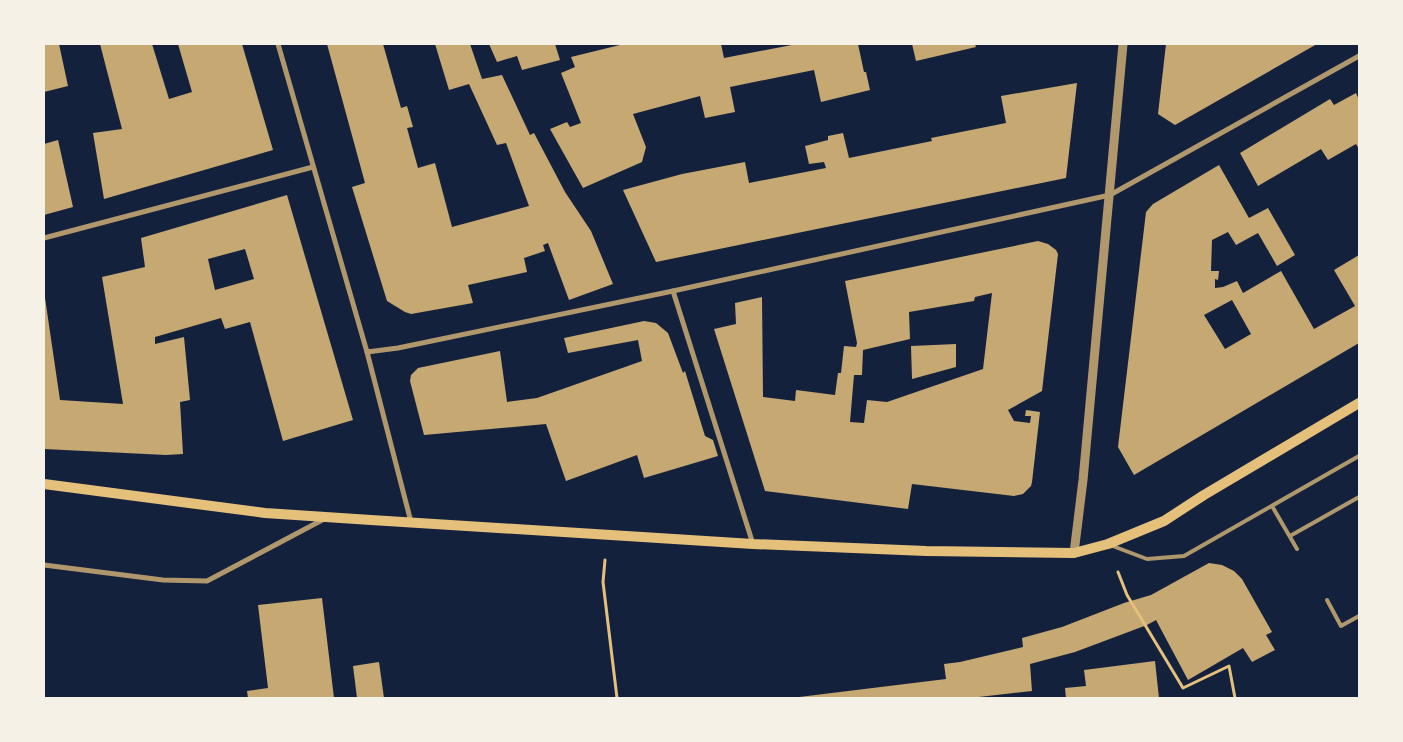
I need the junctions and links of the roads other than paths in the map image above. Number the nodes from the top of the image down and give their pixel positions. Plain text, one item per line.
1 (278, 44) edge
2 (1123, 44) edge
3 (1359, 56) edge
4 (313, 167) junction
5 (1110, 195) junction
6 (44, 238) edge
7 (673, 291) junction
8 (368, 352) junction
9 (1359, 403) edge
10 (1359, 456) edge
11 (44, 484) edge
12 (1359, 497) edge
13 (1272, 506) junction
14 (329, 517) junction
15 (411, 522) junction
16 (1290, 536) junction
17 (752, 544) junction
18 (1108, 544) junction
19 (1297, 550) dead end
20 (1074, 553) junction
21 (44, 565) edge
22 (1327, 600) dead end
23 (1359, 616) edge

1 - 4 street
2 - 5 street
3 - 5 street
4 - 6 street
4 - 8 street
5 - 7 street
5 - 20 street
7 - 8 street
7 - 17 street
8 - 15 street
9 - 18 main road
10 - 13 lane
11 - 14 main road
12 - 16 lane
13 - 16 lane
13 - 18 lane
14 - 15 main road
14 - 21 street
15 - 17 main road
16 - 19 lane
17 - 20 main road
18 - 20 main road
22 - 23 lane

